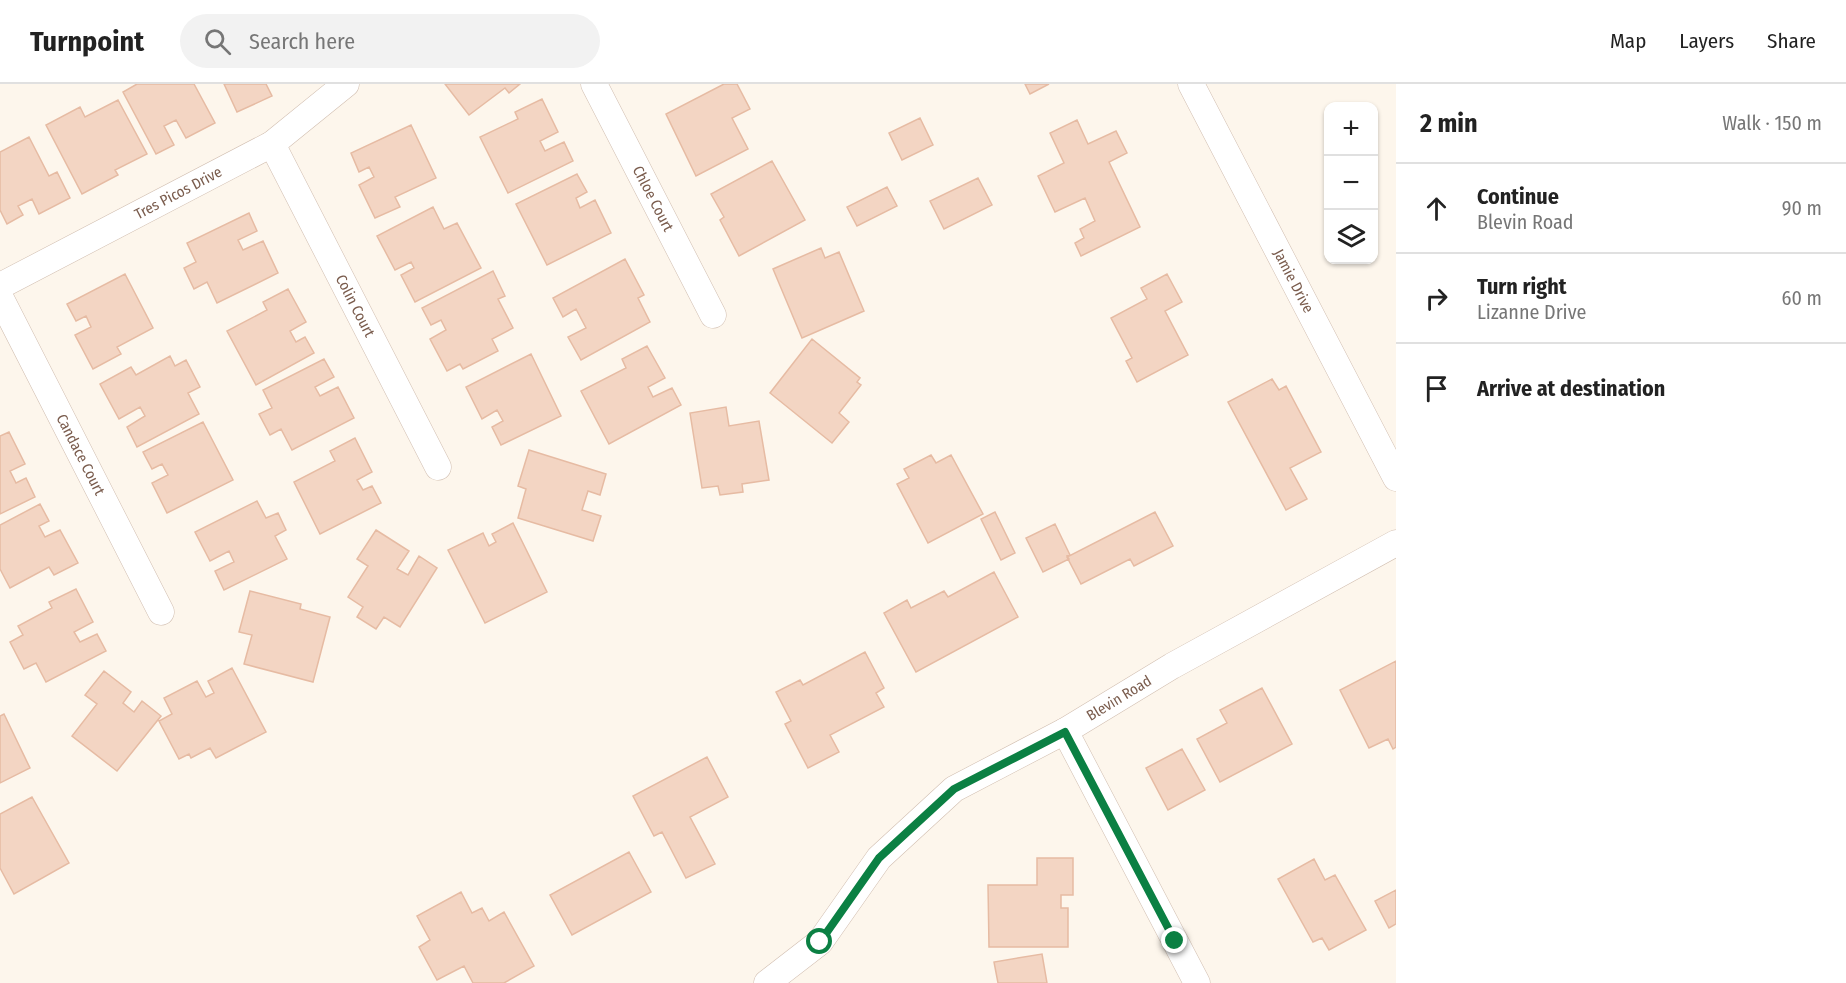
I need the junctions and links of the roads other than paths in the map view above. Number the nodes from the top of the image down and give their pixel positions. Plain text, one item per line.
1 (346, 84) edge
2 (594, 84) edge
3 (1191, 84) edge
4 (272, 144) junction
5 (0, 286) edge
6 (0, 297) edge
7 (713, 315) dead end
8 (438, 467) dead end
9 (1396, 478) edge
10 (1396, 543) edge
11 (161, 612) dead end
12 (1065, 732) junction
13 (767, 983) edge
14 (1197, 983) edge

1 - 4 street, Tres Picos Drive
2 - 7 street, Chloe Court
3 - 9 street, Jamie Drive
4 - 5 street, Tres Picos Drive
4 - 8 street, Colin Court
6 - 11 street, Candace Court
10 - 12 street, Blevin Road
12 - 13 street, Blevin Road
12 - 14 street

